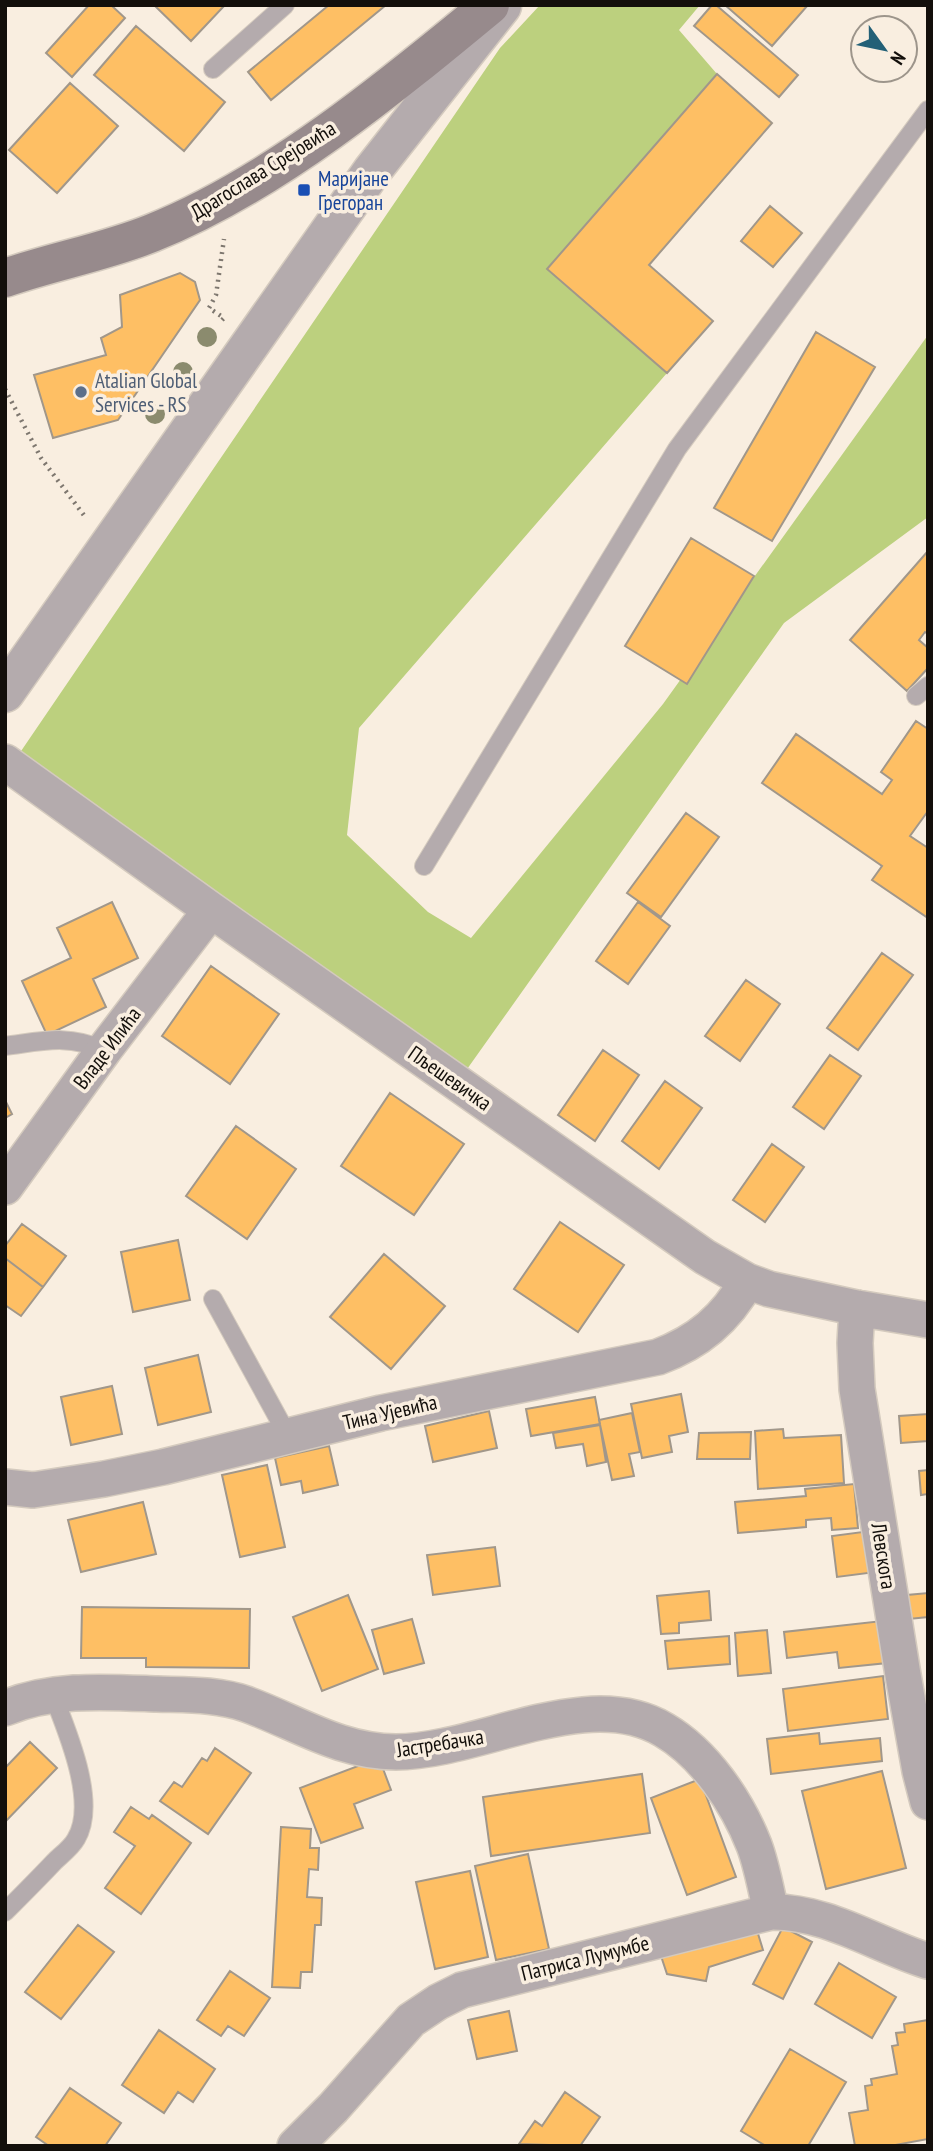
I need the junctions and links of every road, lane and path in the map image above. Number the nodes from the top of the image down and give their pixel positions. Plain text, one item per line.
1 (285, 5) edge
2 (491, 5) edge
3 (503, 5) edge
4 (213, 69) dead end
5 (928, 110) edge
6 (223, 248) dead end
7 (5, 278) edge
8 (217, 327) dead end
9 (5, 389) edge
10 (95, 523) dead end
11 (5, 693) edge
12 (5, 762) edge
13 (424, 866) dead end
14 (211, 910) junction
15 (5, 1046) edge
16 (104, 1050) junction
17 (5, 1187) edge
18 (747, 1281) junction
19 (213, 1298) dead end
20 (857, 1308) junction
21 (928, 1320) edge
22 (288, 1436) junction
23 (5, 1487) edge
24 (53, 1695) junction
25 (5, 1707) edge
26 (928, 1802) edge
27 (5, 1912) edge
28 (771, 1912) junction
29 (928, 1961) edge
30 (295, 2146) edge

1 - 4 lane
2 - 7 main road, Драгослава Срејовића
3 - 11 street
5 - 13 lane
6 - 8 path
9 - 10 path
12 - 14 street, Пљешевичка
14 - 16 street, Владе Илића
14 - 18 street, Пљешевичка
15 - 16 lane
16 - 17 street, Владе Илића
18 - 20 street, Пљешевичка
18 - 22 street, Тина Ујевића
19 - 22 lane
20 - 21 street, Пљешевичка
20 - 26 street, Левскога
22 - 23 street, Тина Ујевића
24 - 25 street, Јастребачка
24 - 27 lane
24 - 28 street, Јастребачка
28 - 29 street, Патриса Лумумбе
28 - 30 street, Патриса Лумумбе

